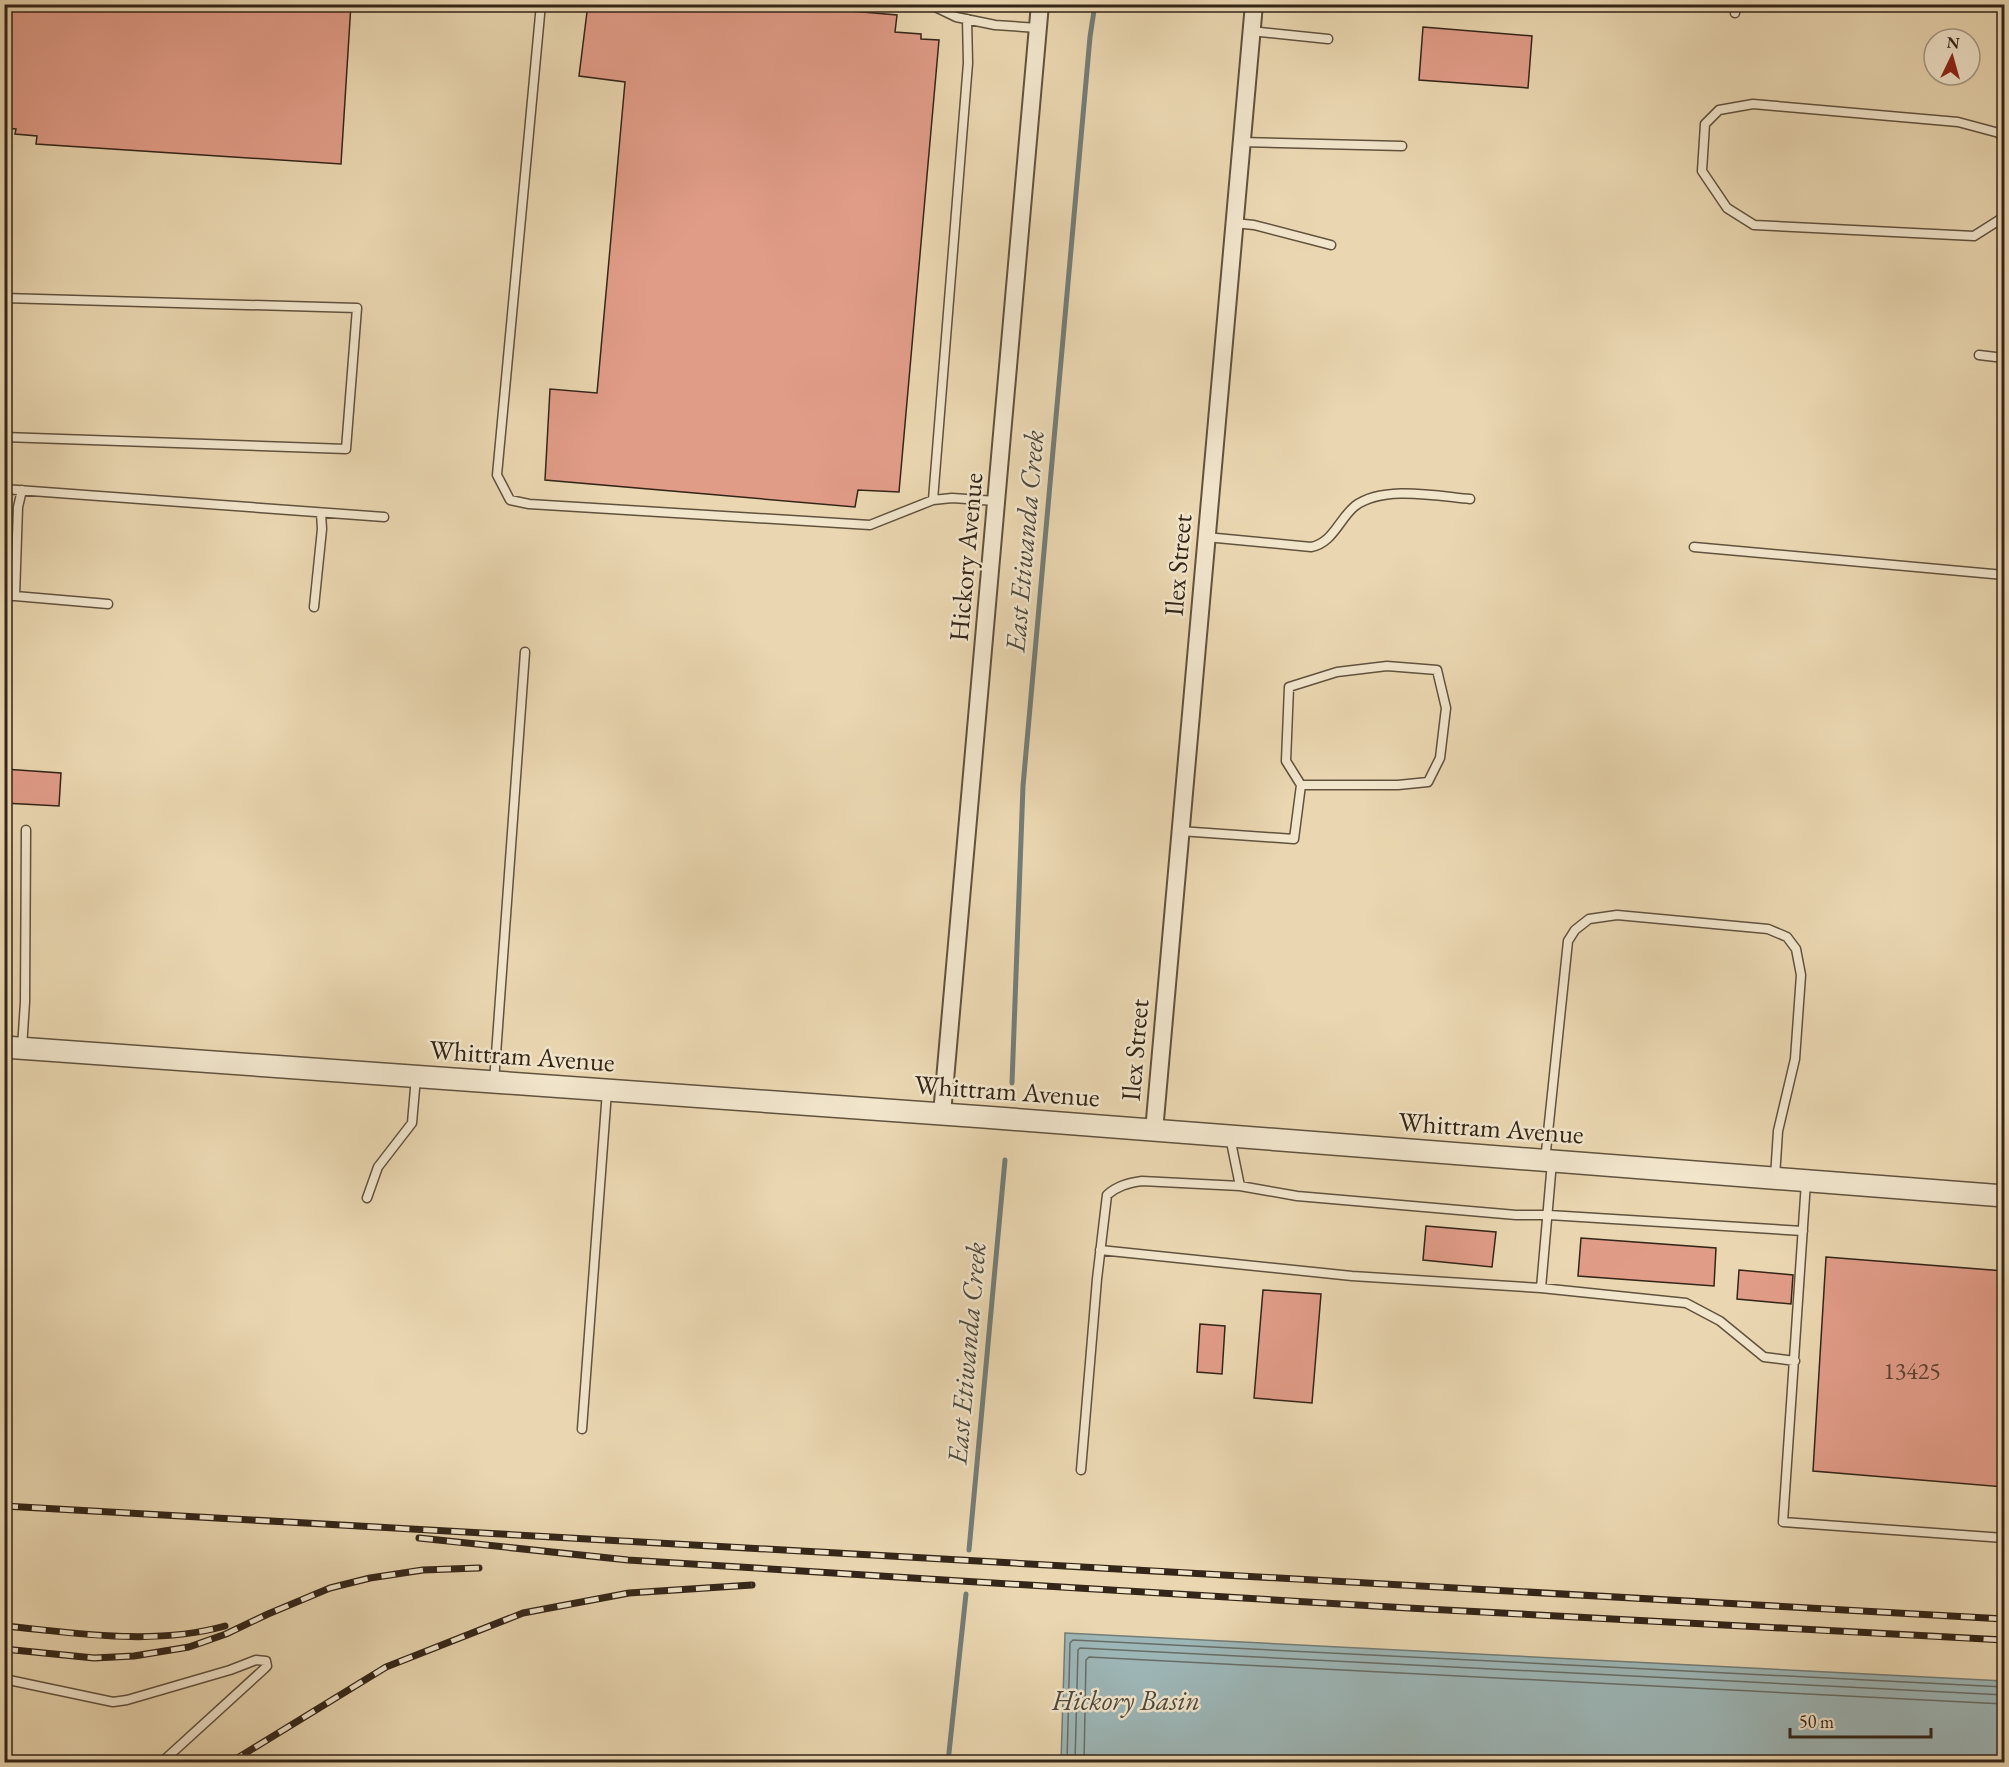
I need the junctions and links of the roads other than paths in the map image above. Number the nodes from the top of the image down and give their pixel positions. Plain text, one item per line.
1 (541, 4) edge
2 (929, 4) edge
3 (1040, 4) edge
4 (1254, 4) edge
5 (968, 19) junction
6 (1038, 28) junction
7 (1251, 31) junction
8 (1328, 39) dead end
9 (2004, 140) edge
10 (1241, 142) junction
11 (1402, 146) dead end
12 (2004, 217) edge
13 (1234, 223) junction
14 (1331, 245) dead end
15 (4, 298) edge
16 (1978, 355) dead end
17 (2004, 358) edge
18 (4, 437) edge
19 (4, 489) edge
20 (22, 490) junction
21 (1470, 499) dead end
22 (933, 500) junction
23 (996, 501) junction
24 (321, 513) junction
25 (384, 517) dead end
26 (1206, 537) junction
27 (1694, 547) dead end
28 (2004, 574) edge
29 (4, 596) edge
30 (15, 596) junction
31 (108, 604) dead end
32 (314, 607) dead end
33 (525, 652) dead end
34 (1301, 785) junction
35 (26, 830) dead end
36 (1180, 831) junction
37 (13, 1048) edge
38 (416, 1077) junction
39 (494, 1082) junction
40 (607, 1090) junction
41 (942, 1114) junction
42 (1154, 1131) junction
43 (1230, 1137) junction
44 (1549, 1161) junction
45 (1775, 1179) junction
46 (1806, 1181) junction
47 (1240, 1186) junction
48 (2004, 1196) edge
49 (367, 1198) dead end
50 (1549, 1215) junction
51 (1803, 1231) junction
52 (1100, 1250) junction
53 (1541, 1288) junction
54 (1795, 1361) junction
55 (582, 1429) dead end
56 (1081, 1470) dead end
57 (2004, 1538) edge
58 (4, 1679) edge
59 (162, 1762) edge

1 - 22 lane
2 - 5 lane
3 - 6 street, Hickory Avenue
4 - 7 street, Ilex Street
5 - 6 lane
5 - 22 lane
6 - 23 street, Hickory Avenue
7 - 8 lane
7 - 10 street, Ilex Street
9 - 12 lane
10 - 11 lane
10 - 13 street, Ilex Street
13 - 14 lane
13 - 26 street, Ilex Street
15 - 18 lane
16 - 17 lane
19 - 20 lane
20 - 24 lane
20 - 30 lane
21 - 26 lane
22 - 23 lane
23 - 41 street, Hickory Avenue
24 - 25 lane
24 - 32 lane
26 - 36 street, Ilex Street
27 - 28 lane
29 - 30 lane
30 - 31 lane
33 - 39 lane
34 - 34 lane
34 - 36 lane
35 - 37 lane
36 - 42 street, Ilex Street
37 - 38 street, Whittram Avenue
38 - 39 street, Whittram Avenue
38 - 49 lane
39 - 40 street, Whittram Avenue
40 - 41 street, Whittram Avenue
40 - 55 lane
41 - 42 street, Whittram Avenue
42 - 43 street, Whittram Avenue
43 - 44 street, Whittram Avenue
43 - 47 lane
44 - 45 street, Whittram Avenue
44 - 45 lane
44 - 50 lane
45 - 46 street, Whittram Avenue
46 - 48 street, Whittram Avenue
46 - 51 lane
47 - 50 lane
47 - 52 lane
50 - 51 lane
50 - 53 lane
51 - 54 lane
52 - 53 lane
52 - 56 lane
53 - 54 lane
54 - 57 lane
58 - 59 lane

